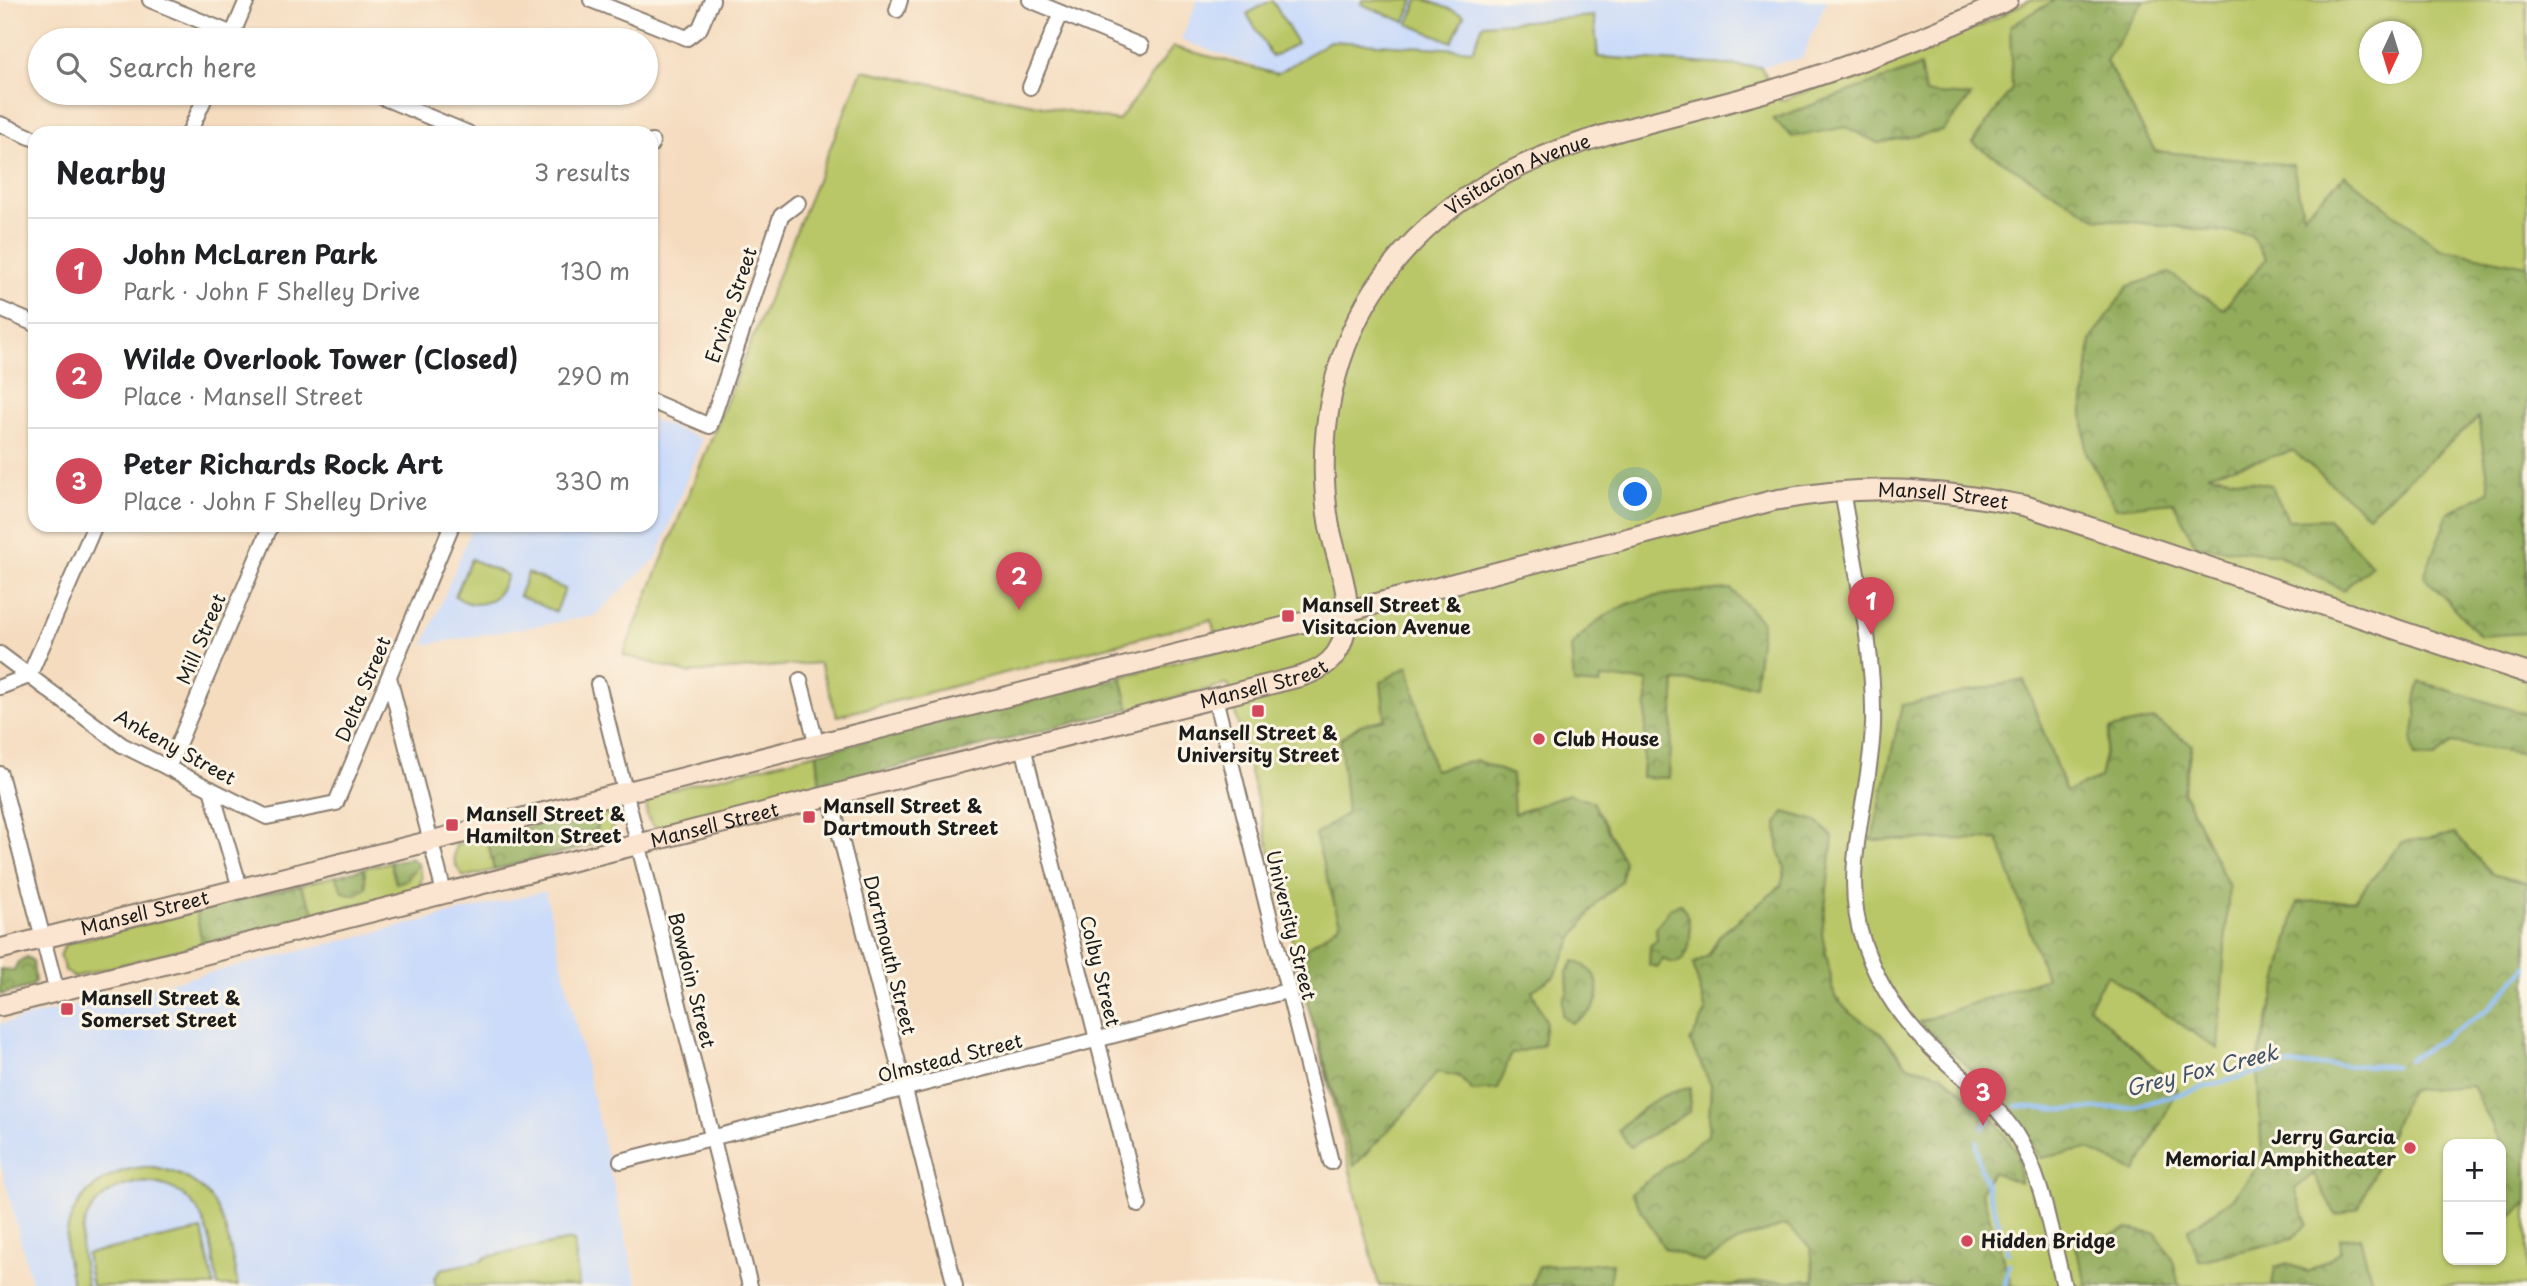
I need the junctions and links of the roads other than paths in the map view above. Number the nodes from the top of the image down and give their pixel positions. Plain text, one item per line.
1 (150, 0) edge
2 (247, 0) edge
3 (591, 0) edge
4 (712, 0) edge
5 (1030, 0) edge
6 (2008, 0) edge
7 (1061, 13) junction
8 (211, 28) edge
9 (235, 28) edge
10 (657, 28) edge
11 (658, 29) edge
12 (1141, 46) dead end
13 (1030, 87) dead end
14 (202, 105) edge
15 (401, 105) edge
16 (0, 124) edge
17 (192, 126) edge
18 (451, 126) edge
19 (28, 136) edge
20 (798, 203) dead end
21 (0, 309) edge
22 (28, 321) edge
23 (658, 404) edge
24 (1842, 489) junction
25 (92, 532) edge
26 (268, 532) edge
27 (449, 532) edge
28 (1348, 611) junction
29 (0, 654) edge
30 (2527, 673) edge
31 (29, 676) junction
32 (389, 677) junction
33 (800, 680) dead end
34 (598, 684) dead end
35 (0, 687) edge
36 (1215, 698) junction
37 (816, 742) junction
38 (1023, 747) junction
39 (168, 768) junction
40 (0, 774) edge
41 (211, 789) junction
42 (626, 792) junction
43 (830, 796) junction
44 (267, 817) joint
45 (431, 839) junction
46 (638, 845) junction
47 (240, 888) junction
48 (444, 893) junction
49 (44, 937) junction
50 (0, 949) edge
51 (1287, 991) junction
52 (57, 992) junction
53 (0, 1006) edge
54 (1097, 1040) junction
55 (905, 1090) junction
56 (713, 1139) junction
57 (621, 1161) dead end
58 (1331, 1162) dead end
59 (1139, 1205) dead end
60 (750, 1286) edge
61 (955, 1286) edge
62 (2064, 1286) edge

1 - 8 street
2 - 9 street
3 - 10 street
4 - 11 street
5 - 7 street
6 - 28 street, Visitacion Avenue
7 - 12 street
7 - 13 street
14 - 17 street
15 - 18 street
16 - 19 street
20 - 23 street, Ervine Street
21 - 22 street
24 - 28 street, Mansell Street
24 - 30 street, Mansell Street
24 - 62 street
25 - 31 street
26 - 39 street, Mill Street
27 - 32 street, Delta Street
28 - 36 street, Mansell Street
28 - 37 street, Mansell Street
29 - 31 street, Ankeny Street
31 - 35 street
31 - 39 street, Ankeny Street
32 - 44 street, Delta Street
32 - 45 street
33 - 37 street
34 - 42 street, Bowdoin Street
36 - 38 street, Mansell Street
36 - 51 street, University Street
37 - 42 street, Mansell Street
38 - 43 street, Mansell Street
38 - 54 street, Colby Street
39 - 41 street, Ankeny Street
40 - 49 street
41 - 44 street, Ankeny Street
41 - 47 street
42 - 45 street, Mansell Street
42 - 46 street, Bowdoin Street
43 - 46 street, Mansell Street
43 - 55 street, Dartmouth Street
45 - 47 street, Mansell Street
45 - 48 street
46 - 48 street, Mansell Street
46 - 56 street, Bowdoin Street
47 - 49 street, Mansell Street
48 - 52 street, Mansell Street
49 - 50 street, Mansell Street
49 - 52 street
51 - 54 street, Olmstead Street
51 - 58 street, University Street
52 - 53 street, Mansell Street
54 - 55 street, Olmstead Street
54 - 59 street, Colby Street
55 - 56 street, Olmstead Street
55 - 61 street, Dartmouth Street
56 - 57 street, Olmstead Street
56 - 60 street, Bowdoin Street

